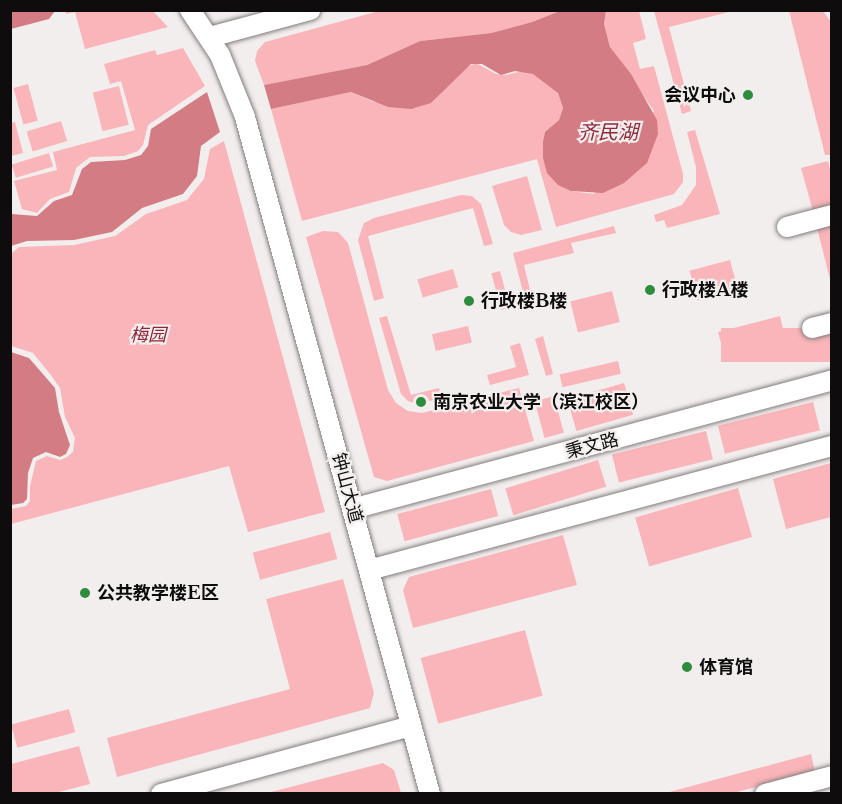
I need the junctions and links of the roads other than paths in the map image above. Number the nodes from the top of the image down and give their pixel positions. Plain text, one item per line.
1 (190, 10) edge
2 (310, 10) edge
3 (210, 37) junction
4 (831, 215) edge
5 (787, 227) dead end
6 (831, 323) edge
7 (812, 328) dead end
8 (831, 380) edge
9 (831, 446) edge
10 (352, 509) junction
11 (369, 570) junction
12 (411, 726) junction
13 (831, 776) edge
14 (161, 794) edge
15 (430, 794) edge
16 (765, 794) edge

1 - 3 lane, 钟山大道
2 - 3 lane
3 - 10 lane, 钟山大道
4 - 5 lane
6 - 7 lane
8 - 10 lane, 秉文路
9 - 11 lane
10 - 11 lane, 钟山大道
11 - 12 lane, 钟山大道
12 - 14 lane
12 - 15 lane, 钟山大道
13 - 16 lane

